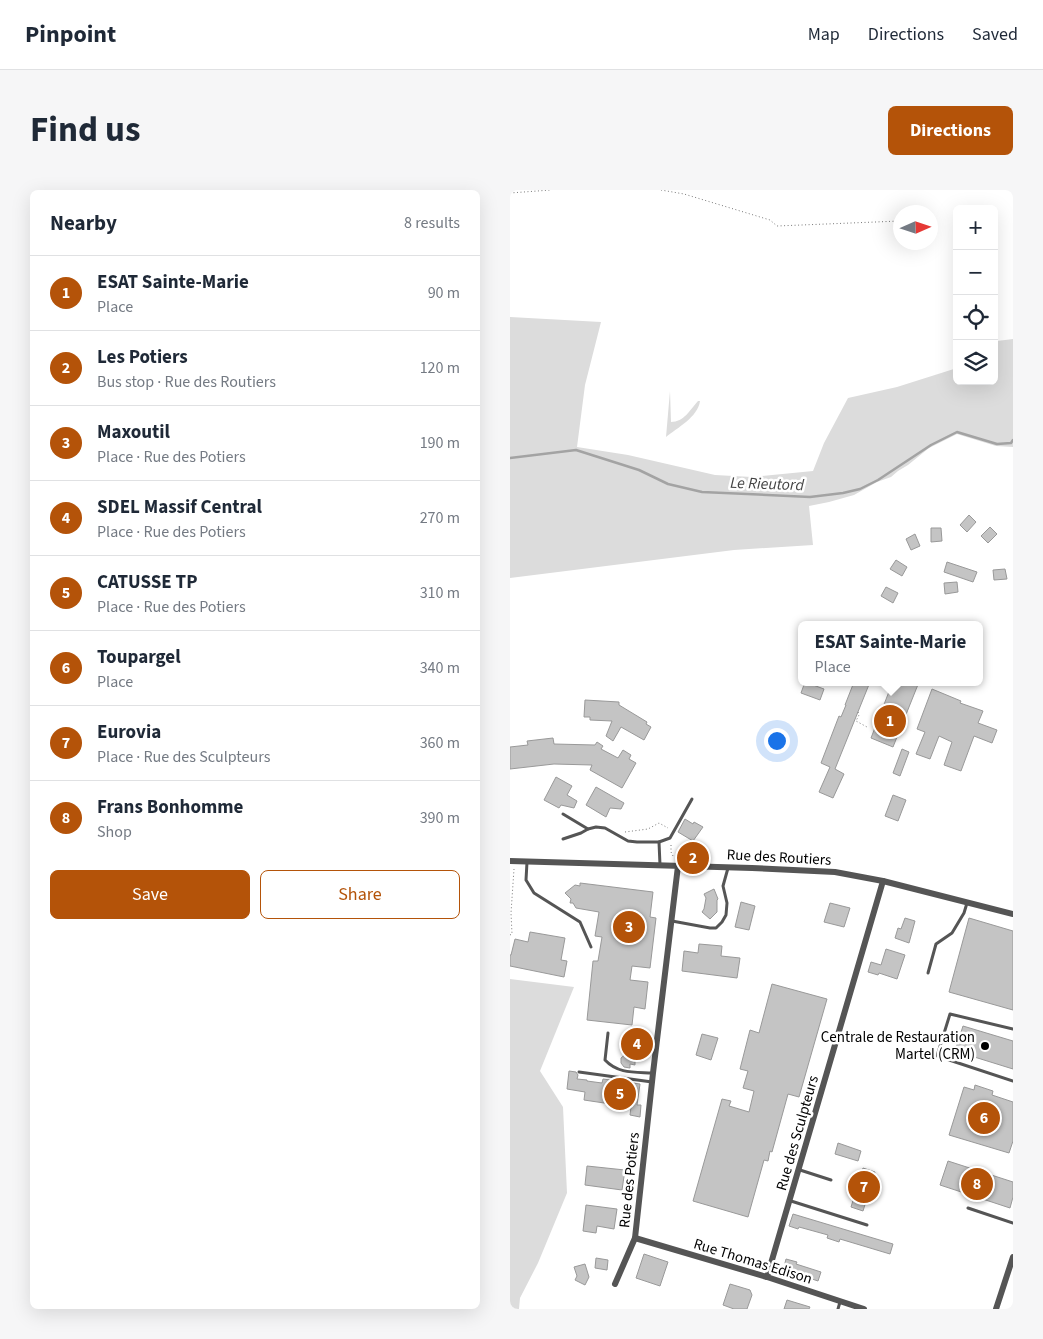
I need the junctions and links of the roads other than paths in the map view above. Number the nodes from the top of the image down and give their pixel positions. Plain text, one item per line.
1 (692, 799) dead end
2 (563, 814) dead end
3 (588, 829) junction
4 (563, 839) dead end
5 (659, 842) junction
6 (512, 861) edge
7 (527, 861) junction
8 (660, 865) junction
9 (678, 866) junction
10 (728, 867) junction
11 (883, 881) junction
12 (968, 902) junction
13 (1013, 914) edge
14 (671, 921) junction
15 (591, 947) dead end
16 (928, 973) dead end
17 (1013, 1029) edge
18 (608, 1033) dead end
19 (580, 1072) dead end
20 (653, 1073) junction
21 (1013, 1081) edge
22 (652, 1082) junction
23 (799, 1170) junction
24 (832, 1180) dead end
25 (790, 1201) junction
26 (968, 1208) dead end
27 (1013, 1223) edge
28 (867, 1225) dead end
29 (635, 1238) junction
30 (1013, 1257) edge
31 (767, 1277) junction
32 (615, 1284) dead end
33 (840, 1301) junction
34 (838, 1309) edge
35 (864, 1309) edge
36 (996, 1309) edge

1 - 5 lane
2 - 3 lane
3 - 4 lane
3 - 5 lane
5 - 8 lane
6 - 7 street, Rue des Routiers
7 - 8 street, Rue des Routiers
7 - 15 lane
8 - 9 street, Rue des Routiers
9 - 10 street, Rue des Routiers
9 - 14 street, Rue des Potiers
10 - 11 street, Rue des Routiers
10 - 14 lane
11 - 12 street, Rue des Routiers
11 - 23 street, Rue des Sculpteurs
12 - 13 street, Rue des Routiers
12 - 16 lane
14 - 20 street, Rue des Potiers
17 - 21 lane
18 - 20 lane
19 - 22 lane
20 - 22 street, Rue des Potiers
22 - 29 street, Rue des Potiers
23 - 24 lane
23 - 25 street, Rue des Sculpteurs
25 - 28 lane
25 - 31 street, Rue des Sculpteurs
26 - 27 lane
29 - 31 street, Rue Thomas Edison
29 - 32 street, Rue des Potiers
30 - 36 street
31 - 33 street, Rue Thomas Edison
33 - 34 lane
33 - 35 street, Rue Thomas Edison

